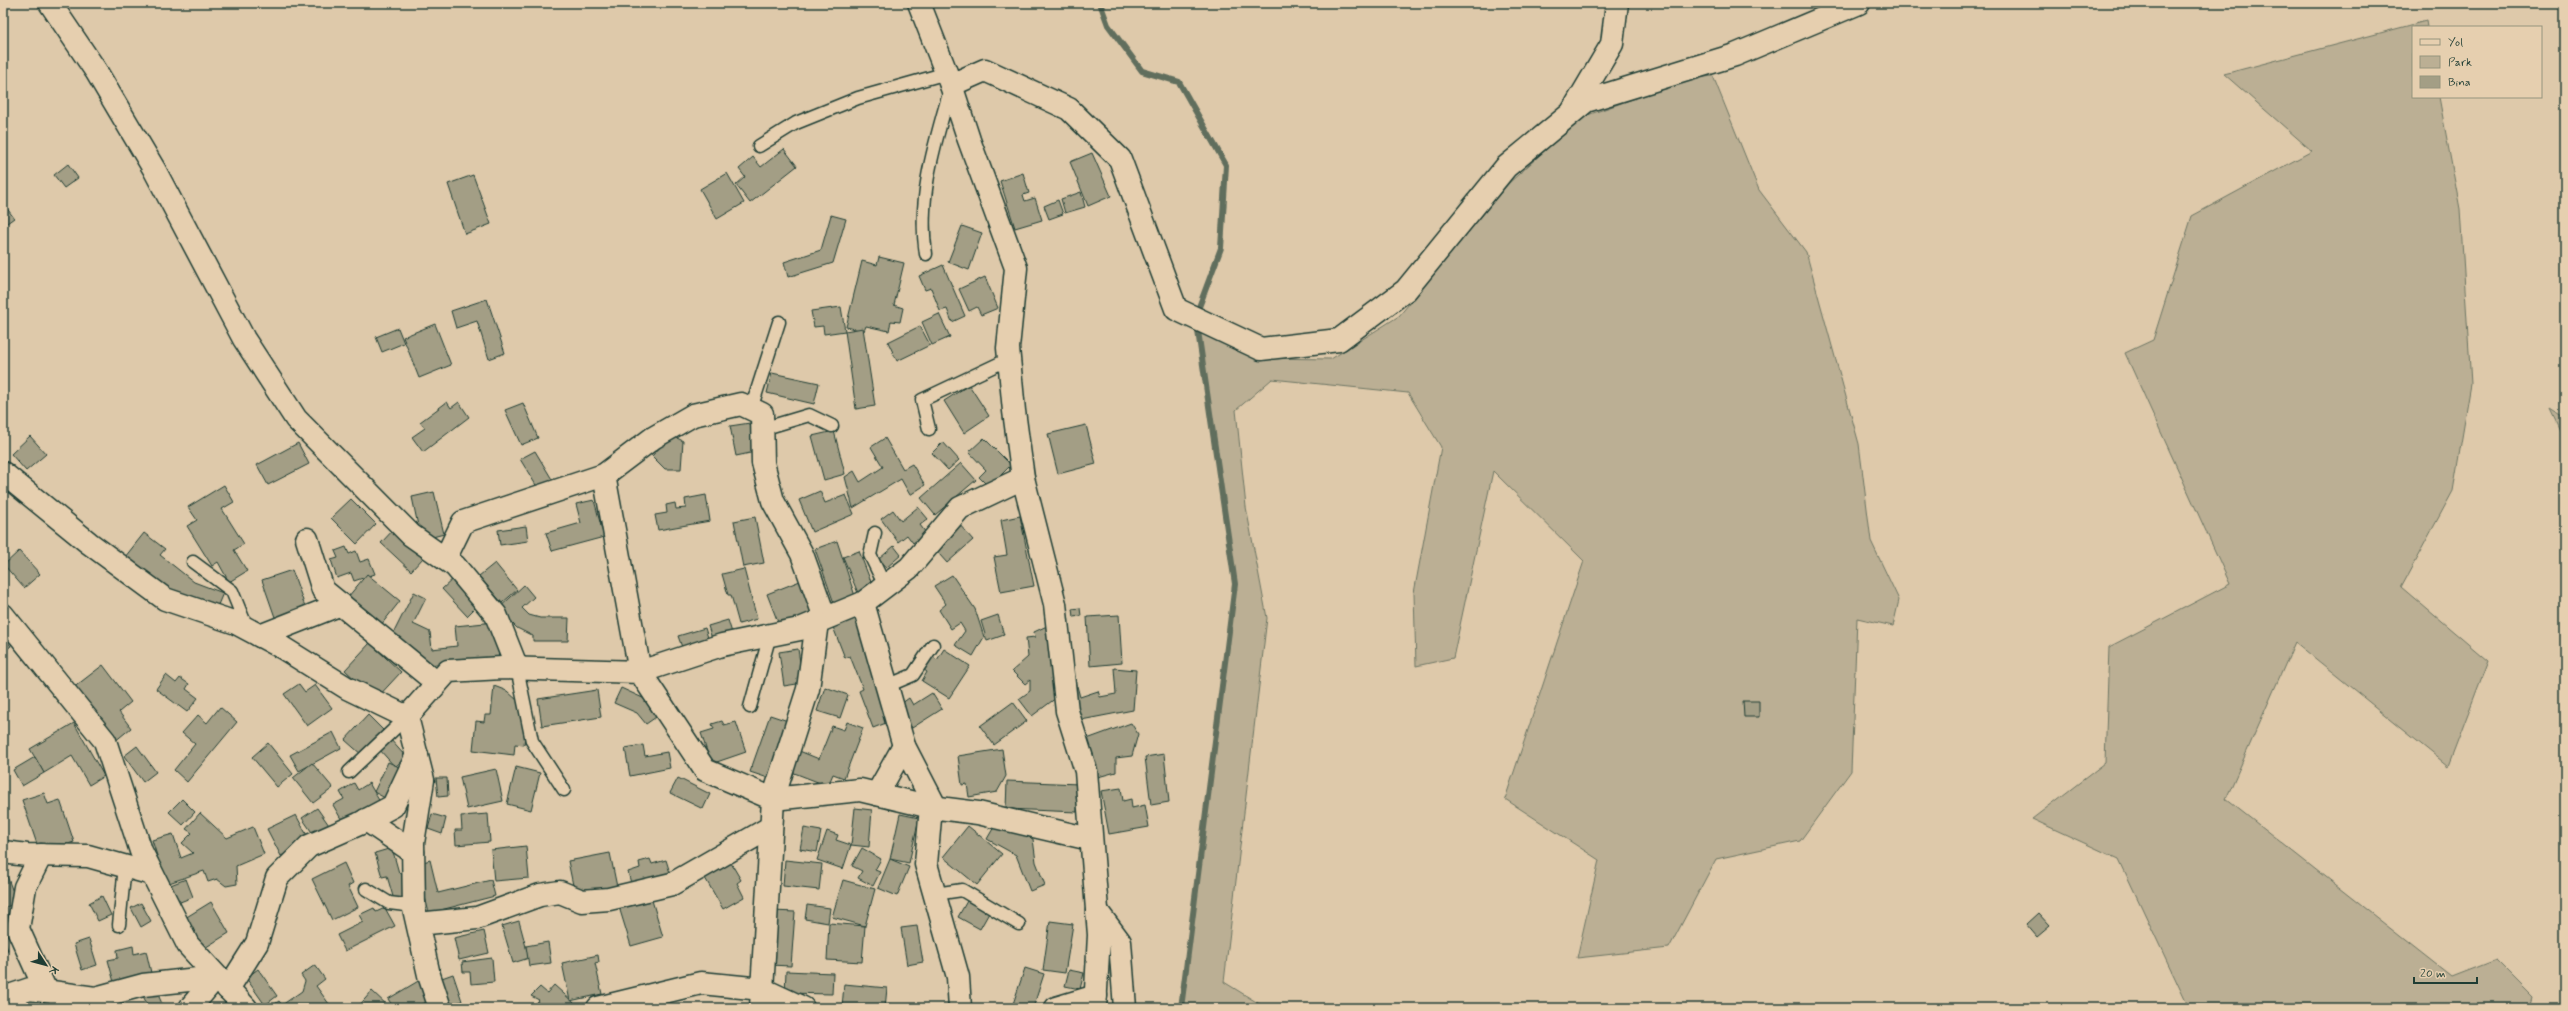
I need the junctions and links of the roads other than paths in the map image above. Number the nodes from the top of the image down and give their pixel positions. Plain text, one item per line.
1 (50, 3) edge
2 (919, 3) edge
3 (1617, 3) edge
4 (1859, 3) edge
5 (949, 79) junction
6 (1570, 114) junction
7 (759, 146) dead end
8 (926, 254) dead end
9 (779, 322) dead end
10 (1009, 359) junction
11 (751, 409) junction
12 (832, 426) dead end
13 (762, 428) junction
14 (929, 429) dead end
15 (3, 473) edge
16 (604, 475) junction
17 (1023, 478) junction
18 (875, 533) dead end
19 (308, 539) dead end
20 (445, 559) junction
21 (193, 562) dead end
22 (885, 586) junction
23 (863, 602) junction
24 (341, 604) junction
25 (3, 615) edge
26 (821, 620) junction
27 (254, 633) junction
28 (770, 635) junction
29 (933, 645) dead end
30 (517, 668) junction
31 (640, 672) junction
32 (437, 683) junction
33 (887, 686) junction
34 (750, 706) dead end
35 (407, 717) junction
36 (904, 746) junction
37 (417, 755) junction
38 (350, 772) dead end
39 (564, 790) dead end
40 (877, 794) junction
41 (772, 799) junction
42 (933, 807) junction
43 (366, 820) junction
44 (771, 827) junction
45 (1090, 839) junction
46 (3, 852) edge
47 (413, 852) junction
48 (41, 855) junction
49 (126, 866) junction
50 (152, 874) junction
51 (366, 889) dead end
52 (935, 894) junction
53 (1097, 911) junction
54 (416, 915) junction
55 (1019, 924) dead end
56 (119, 925) dead end
57 (222, 983) junction
58 (46, 991) junction
59 (3, 998) edge
60 (761, 999) edge
61 (648, 1002) edge
62 (1095, 1002) edge
63 (190, 1008) edge
64 (246, 1008) edge
65 (440, 1008) edge
66 (598, 1008) edge
67 (803, 1008) edge
68 (960, 1008) edge
69 (1056, 1008) edge
70 (1125, 1008) edge

1 - 20 street
2 - 5 street
3 - 6 street
4 - 6 street
5 - 6 street
5 - 7 lane
5 - 8 lane
5 - 10 street
9 - 11 lane
10 - 14 lane
10 - 17 street
11 - 13 street
11 - 16 street
12 - 13 lane
13 - 26 street
15 - 27 street
16 - 20 street
16 - 31 street
17 - 22 street
17 - 45 street
18 - 22 lane
19 - 24 street
20 - 30 street
21 - 27 lane
22 - 23 street
23 - 26 street
23 - 33 street
24 - 27 street
24 - 32 street
25 - 50 street
26 - 28 street
26 - 41 street
27 - 35 street
28 - 31 street
28 - 34 lane
29 - 33 lane
30 - 31 street
30 - 32 street
30 - 39 lane
31 - 41 street
32 - 35 street
33 - 36 street
35 - 37 street
35 - 38 lane
36 - 40 street
36 - 42 street
37 - 43 street
37 - 47 street
40 - 41 street
40 - 42 street
41 - 44 street
42 - 45 street
42 - 52 street
43 - 47 street
43 - 57 street
44 - 54 street
44 - 60 street
45 - 53 street
46 - 48 street
47 - 54 street
48 - 49 street
48 - 58 street
49 - 50 street
49 - 56 lane
50 - 57 street
51 - 54 lane
52 - 55 lane
52 - 68 street
53 - 62 street
53 - 70 street
54 - 65 street
57 - 58 street
57 - 63 street
57 - 64 street
58 - 59 street
60 - 61 street
60 - 67 street
61 - 66 street
62 - 69 street

